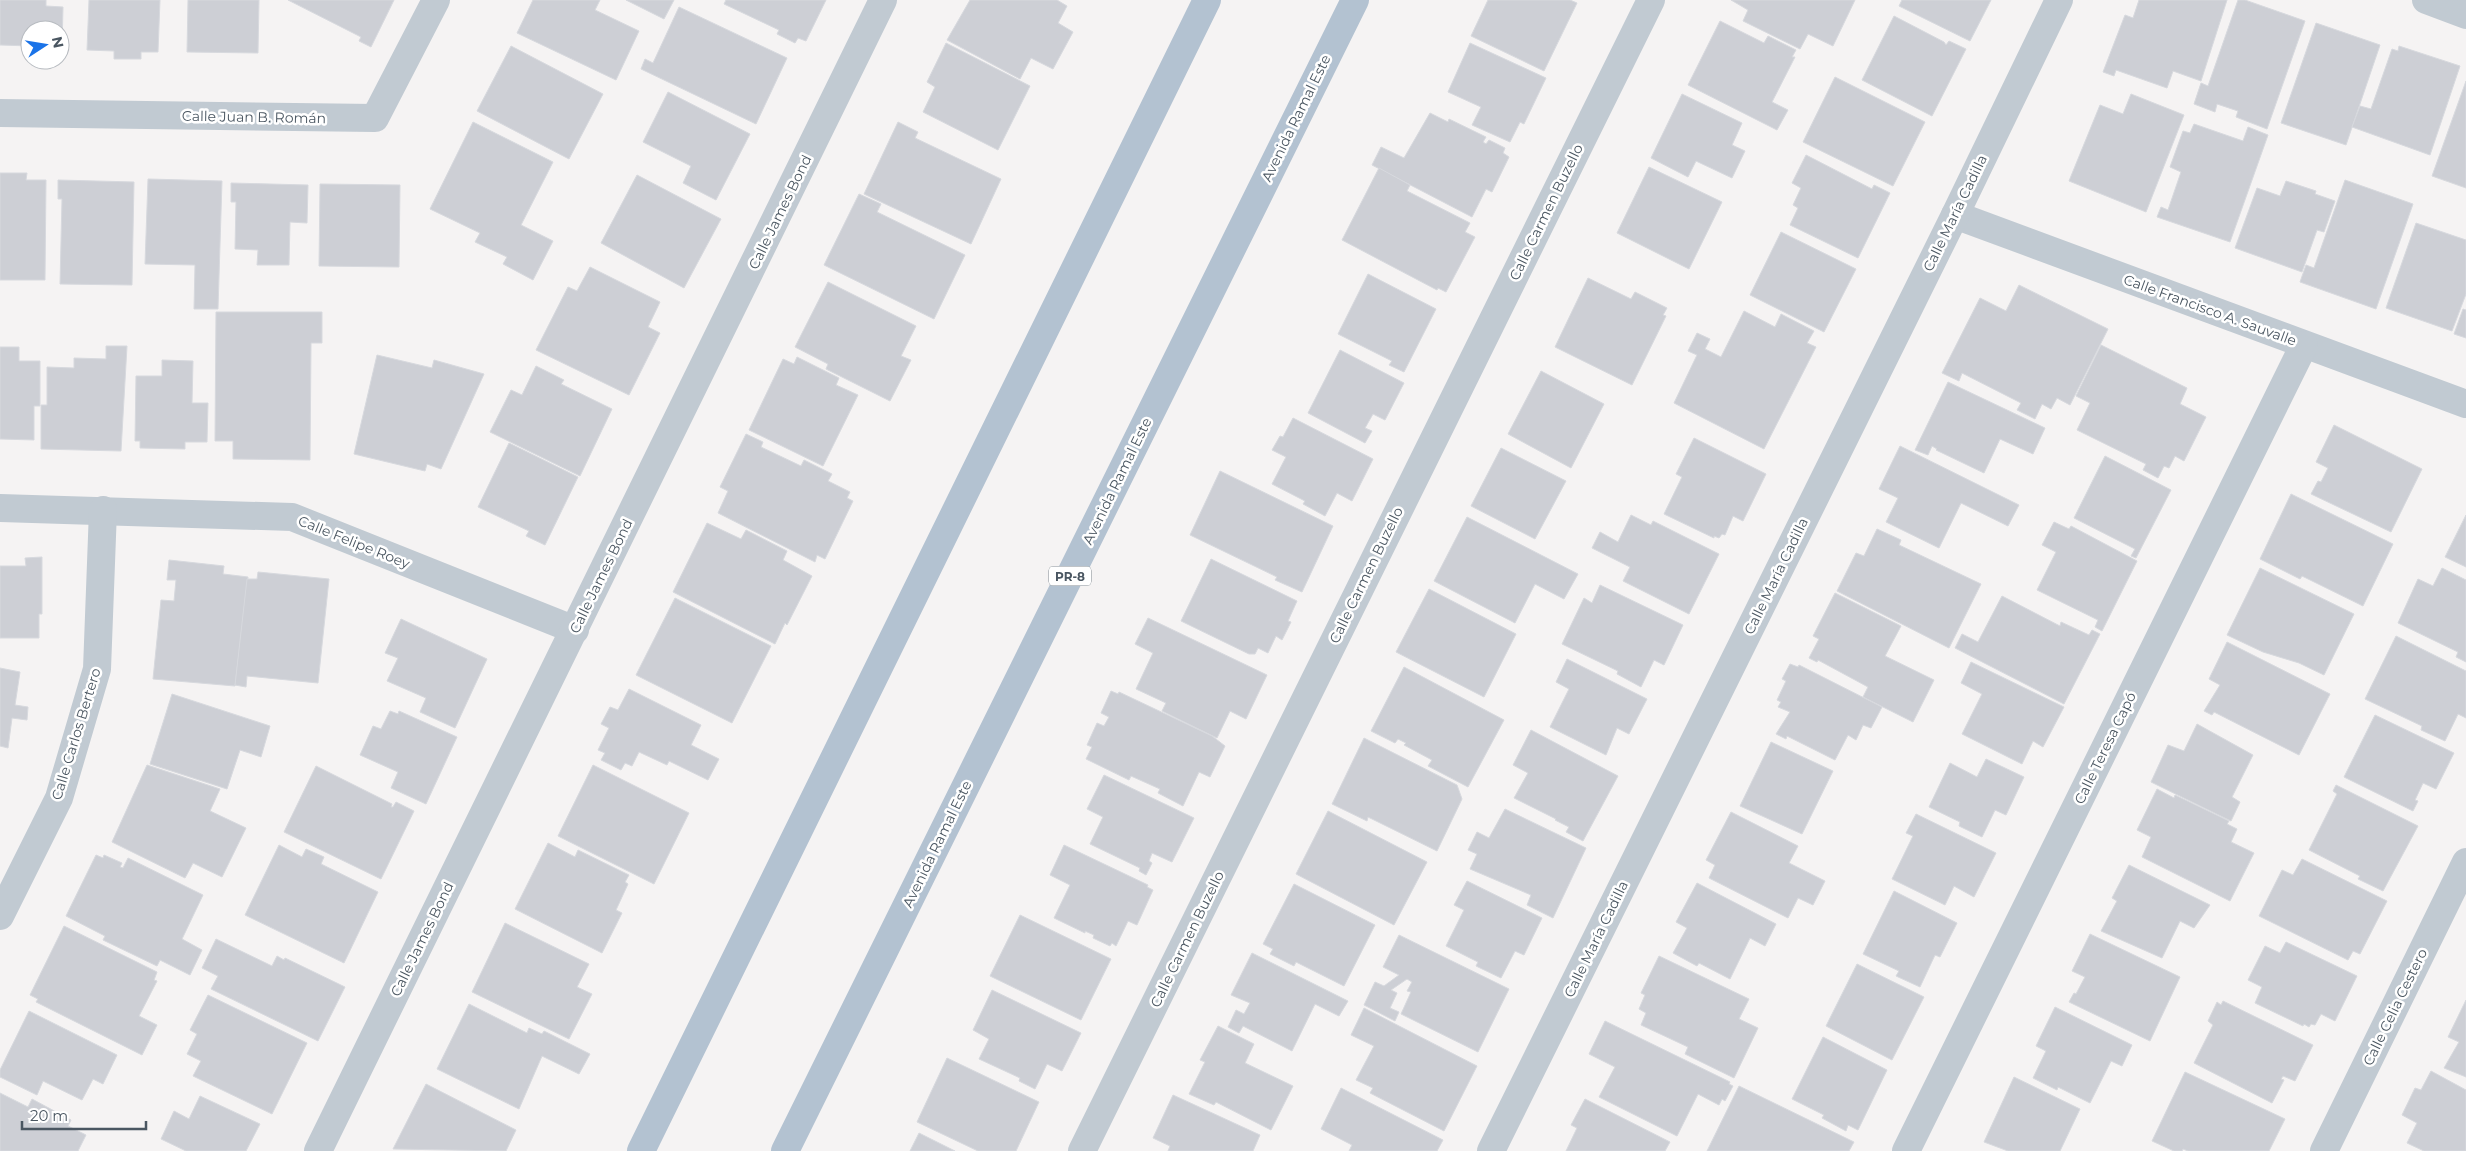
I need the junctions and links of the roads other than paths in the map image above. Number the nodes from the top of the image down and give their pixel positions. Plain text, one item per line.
1 (436, 0) edge
2 (884, 0) edge
3 (1207, 0) edge
4 (1355, 0) edge
5 (1650, 0) edge
6 (2059, 0) edge
7 (2426, 0) edge
8 (2466, 14) edge
9 (0, 113) edge
10 (1955, 215) junction
11 (2304, 345) junction
12 (2466, 404) edge
13 (0, 508) edge
14 (102, 510) junction
15 (575, 630) junction
16 (2466, 862) edge
17 (0, 916) edge
18 (318, 1151) edge
19 (641, 1151) edge
20 (785, 1151) edge
21 (1082, 1151) edge
22 (1491, 1151) edge
23 (1906, 1151) edge
24 (2324, 1151) edge

1 - 9 street, Calle Juan B. Román
2 - 15 street, Calle James Bond
3 - 19 main road
4 - 20 main road, Avenida Ramal Este / PR-8
5 - 21 street, Calle Carmen Buzello
6 - 10 street, Calle María Cadilla
7 - 8 street
10 - 11 street, Calle Francisco A. Sauvalle
10 - 22 street, Calle María Cadilla
11 - 12 street, Calle Francisco A. Sauvalle
11 - 23 street, Calle Teresa Capó
13 - 14 street, Calle Felipe Roey
14 - 15 street, Calle Felipe Roey
14 - 17 street, Calle Carlos Bertero
15 - 18 street, Calle James Bond
16 - 24 street, Calle Celia Cestero

